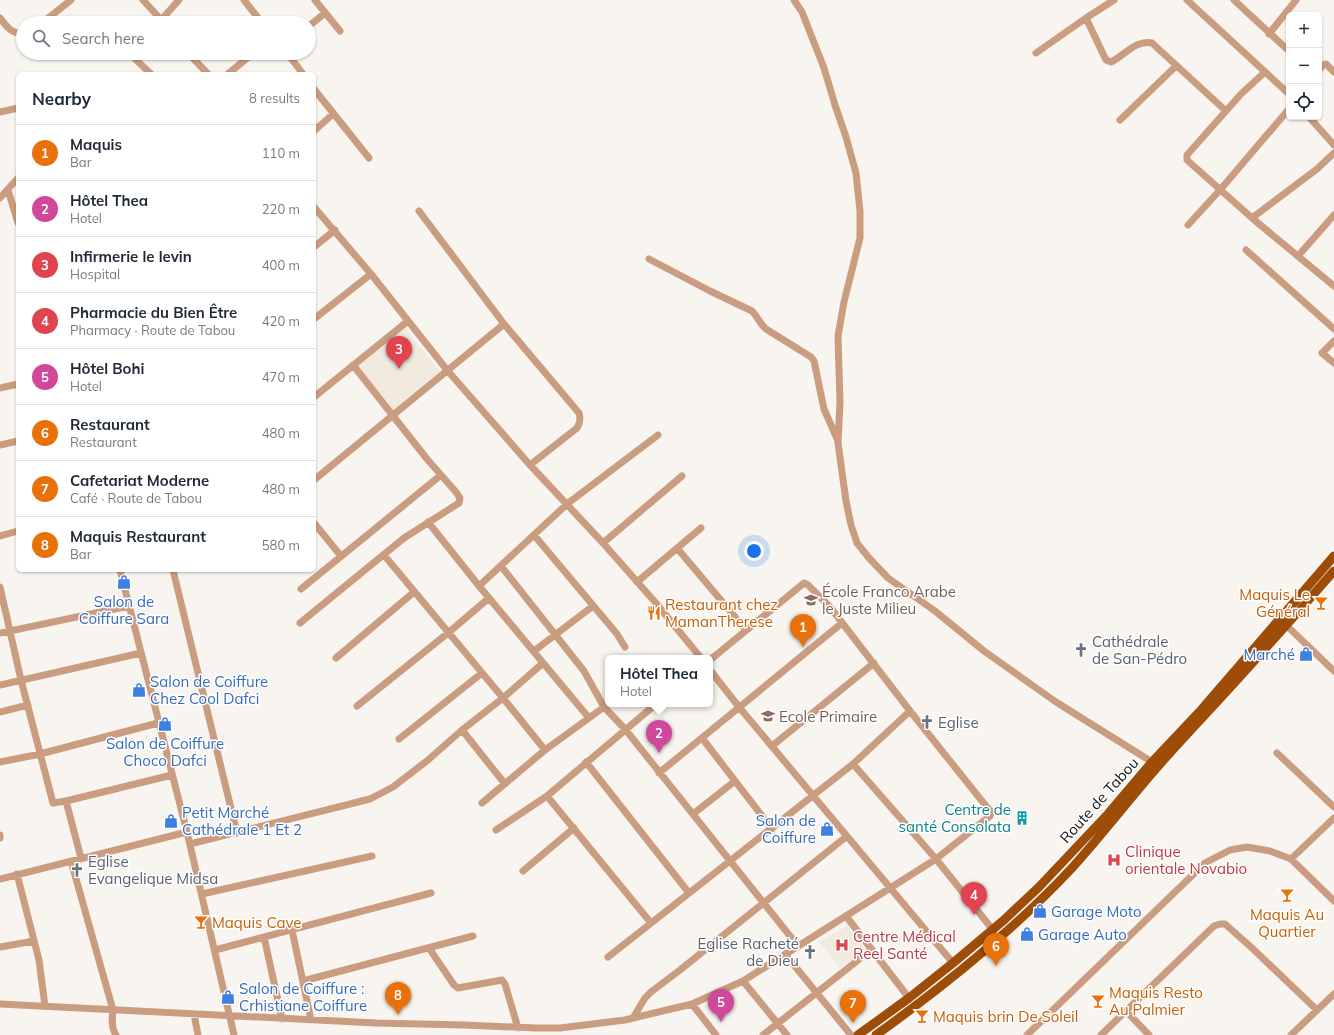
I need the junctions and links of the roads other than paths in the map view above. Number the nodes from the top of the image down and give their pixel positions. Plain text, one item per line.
1 (71, 0) edge
2 (143, 0) edge
3 (179, 0) edge
4 (244, 0) edge
5 (314, 0) edge
6 (794, 0) edge
7 (800, 0) edge
8 (1114, 0) edge
9 (1187, 0) edge
10 (1234, 0) edge
11 (1296, 0) edge
12 (325, 12) junction
13 (802, 12) junction
14 (51, 16) edge
15 (158, 16) edge
16 (167, 16) edge
17 (257, 16) edge
18 (0, 18) edge
19 (1086, 18) junction
20 (316, 20) edge
21 (340, 31) dead end
22 (16, 33) edge
23 (1269, 34) junction
24 (1286, 48) edge
25 (1036, 53) dead end
26 (136, 60) edge
27 (195, 60) edge
28 (245, 60) edge
29 (292, 60) edge
30 (1176, 66) junction
31 (1322, 66) edge
32 (149, 72) edge
33 (206, 72) edge
34 (230, 72) edge
35 (301, 72) edge
36 (1265, 72) junction
37 (1334, 72) edge
38 (1286, 91) edge
39 (316, 92) edge
40 (16, 108) edge
41 (1226, 111) junction
42 (0, 112) edge
43 (1286, 113) edge
44 (333, 114) junction
45 (1120, 120) dead end
46 (1312, 120) edge
47 (316, 129) edge
48 (1334, 145) edge
49 (1334, 153) edge
50 (369, 158) dead end
51 (16, 180) edge
52 (8, 190) junction
53 (1220, 190) junction
54 (0, 198) edge
55 (316, 208) edge
56 (419, 211) dead end
57 (1334, 214) edge
58 (16, 216) edge
59 (1252, 218) junction
60 (1188, 225) dead end
61 (334, 230) junction
62 (316, 245) edge
63 (1246, 250) dead end
64 (1298, 256) junction
65 (649, 259) dead end
66 (371, 274) junction
67 (1334, 286) edge
68 (316, 317) edge
69 (408, 321) junction
70 (504, 324) junction
71 (1334, 329) edge
72 (1334, 341) edge
73 (1334, 363) edge
74 (353, 365) junction
75 (447, 370) junction
76 (16, 384) edge
77 (0, 388) edge
78 (316, 395) edge
79 (393, 416) junction
80 (658, 435) dead end
81 (16, 441) edge
82 (838, 443) junction
83 (0, 445) edge
84 (530, 465) junction
85 (441, 475) junction
86 (682, 476) dead end
87 (316, 478) edge
88 (567, 504) junction
89 (428, 522) junction
90 (316, 525) edge
91 (701, 528) dead end
92 (16, 532) edge
93 (534, 535) junction
94 (0, 536) edge
95 (603, 543) junction
96 (677, 548) junction
97 (384, 555) junction
98 (341, 556) junction
99 (1334, 556) edge
100 (501, 566) junction
101 (1334, 570) edge
102 (120, 572) edge
103 (173, 572) edge
104 (637, 582) junction
105 (479, 586) junction
106 (0, 587) edge
107 (301, 589) dead end
108 (414, 592) junction
109 (489, 598) junction
110 (129, 606) junction
111 (593, 606) junction
112 (300, 623) dead end
113 (842, 623) junction
114 (1287, 626) junction
115 (11, 630) junction
116 (746, 630) junction
117 (0, 632) edge
118 (448, 633) junction
119 (555, 635) junction
120 (625, 648) dead end
121 (534, 651) junction
122 (141, 653) junction
123 (698, 655) edge
124 (336, 658) dead end
125 (713, 658) edge
126 (544, 663) junction
127 (874, 663) junction
128 (1334, 671) edge
129 (482, 673) junction
130 (713, 674) edge
131 (22, 680) junction
132 (0, 686) edge
133 (503, 698) junction
134 (28, 705) junction
135 (357, 706) dead end
136 (604, 707) junction
137 (652, 707) edge
138 (739, 707) junction
139 (910, 711) junction
140 (0, 712) edge
141 (589, 718) junction
142 (158, 723) junction
143 (625, 729) junction
144 (462, 730) junction
145 (702, 738) junction
146 (399, 739) dead end
147 (772, 746) junction
148 (545, 750) junction
149 (1277, 753) dead end
150 (40, 754) junction
151 (0, 762) edge
152 (586, 762) junction
153 (1152, 762) junction
154 (853, 764) junction
155 (660, 773) junction
156 (172, 775) junction
157 (735, 781) junction
158 (505, 784) junction
159 (547, 796) junction
160 (813, 796) junction
161 (66, 801) junction
162 (482, 803) dead end
163 (1334, 807) edge
164 (693, 814) junction
165 (1334, 818) edge
166 (574, 828) junction
167 (772, 829) junction
168 (496, 830) dead end
169 (187, 832) junction
170 (237, 833) junction
171 (847, 836) junction
172 (190, 844) junction
173 (372, 856) dead end
174 (81, 858) junction
175 (936, 859) junction
176 (1291, 859) junction
177 (71, 861) junction
178 (730, 861) junction
179 (522, 871) dead end
180 (17, 874) junction
181 (0, 878) edge
182 (891, 889) junction
183 (431, 893) dead end
184 (690, 893) junction
185 (202, 894) junction
186 (1334, 901) edge
187 (763, 903) junction
188 (846, 916) junction
189 (651, 923) junction
190 (292, 930) junction
191 (993, 930) junction
192 (473, 936) dead end
193 (264, 937) junction
194 (34, 941) junction
195 (798, 946) junction
196 (0, 947) edge
197 (428, 948) junction
198 (215, 950) junction
199 (871, 950) junction
200 (785, 954) junction
201 (608, 957) dead end
202 (953, 963) junction
203 (303, 981) junction
204 (743, 981) junction
205 (818, 993) junction
206 (1334, 994) edge
207 (909, 998) junction
208 (0, 1004) edge
209 (692, 1004) junction
210 (45, 1006) junction
211 (113, 1010) junction
212 (1317, 1010) junction
213 (1126, 1011) junction
214 (194, 1014) junction
215 (230, 1016) junction
216 (633, 1018) junction
217 (282, 1019) junction
218 (311, 1020) junction
219 (778, 1024) junction
220 (505, 1027) junction
221 (518, 1028) junction
222 (536, 1032) edge
223 (116, 1035) edge
224 (198, 1035) edge
225 (234, 1035) edge
226 (506, 1035) edge
227 (716, 1035) edge
228 (763, 1035) edge
229 (787, 1035) edge
230 (851, 1035) edge
231 (858, 1035) edge
232 (876, 1035) edge
233 (1027, 1035) edge
234 (1101, 1035) edge
235 (1149, 1035) edge
236 (1291, 1035) edge

1 - 14 street
2 - 15 street
3 - 16 street
4 - 17 street
5 - 12 street
6 - 13 street
7 - 13 street
8 - 19 street
9 - 36 street
10 - 23 street
11 - 23 street
12 - 20 street
12 - 21 street
13 - 82 street
18 - 22 street
19 - 25 street
19 - 30 street
23 - 24 street
26 - 32 street
27 - 33 street
28 - 34 street
29 - 35 street
30 - 41 street
30 - 45 street
31 - 37 street
36 - 38 street
36 - 41 street
39 - 44 street
40 - 42 street
41 - 53 street
43 - 53 street
44 - 47 street
44 - 50 street
46 - 48 street
49 - 59 street
51 - 52 street
52 - 54 street
52 - 58 street
53 - 59 street
53 - 60 street
55 - 61 street
56 - 70 street
57 - 64 street
59 - 64 street
61 - 62 street
61 - 66 street
63 - 71 street
64 - 67 street
65 - 82 street
66 - 68 street
66 - 69 street
69 - 74 street
69 - 75 street
70 - 75 street
70 - 84 street
72 - 73 street
74 - 78 street
74 - 79 street
75 - 79 street
75 - 84 street
76 - 77 street
79 - 85 street
79 - 87 street
80 - 88 street
81 - 83 street
82 - 153 street
84 - 88 street
85 - 89 street
85 - 98 street
86 - 95 street
88 - 93 street
88 - 95 street
89 - 97 street
89 - 105 street
90 - 98 street
91 - 96 street
92 - 94 street
93 - 100 street
93 - 111 street
95 - 104 street
96 - 104 street
96 - 116 street
97 - 108 street
97 - 112 street
98 - 107 street
99 - 153 main road, Route de Tabou
100 - 105 street
100 - 119 street
101 - 114 main road, Route de Tabou
102 - 110 street
103 - 170 street
104 - 123 street
105 - 109 street
106 - 115 street
108 - 118 street
108 - 124 street
109 - 118 street
109 - 121 street
110 - 115 street
110 - 122 street
111 - 119 street
111 - 120 street
113 - 116 street
113 - 127 street
113 - 138 street
114 - 128 street
114 - 232 main road, Route de Tabou
115 - 117 street
115 - 131 street
116 - 125 street
118 - 129 street
118 - 135 street
119 - 121 street
119 - 136 street
121 - 126 street
122 - 131 street
122 - 142 street
126 - 133 street
126 - 141 street
127 - 139 street
127 - 147 street
129 - 133 street
129 - 146 street
130 - 138 street
131 - 132 street
131 - 134 street
133 - 144 street
133 - 148 street
134 - 140 street
134 - 150 street
136 - 141 street
136 - 143 street
137 - 143 street
138 - 145 street
138 - 147 street
139 - 154 street
139 - 175 street
141 - 148 street
142 - 150 street
142 - 156 street
143 - 152 street
143 - 155 street
144 - 158 street
144 - 170 street
145 - 155 street
145 - 157 street
147 - 160 street
148 - 158 street
149 - 163 street
150 - 151 street
150 - 161 street
152 - 159 street
152 - 184 street
153 - 191 main road, Route de Tabou
154 - 160 street
154 - 175 street
155 - 164 street
156 - 161 street
156 - 169 street
157 - 164 street
157 - 167 street
158 - 162 street
159 - 166 street
159 - 168 street
160 - 167 street
160 - 171 street
161 - 174 street
164 - 178 street
165 - 176 street
166 - 179 street
166 - 189 street
167 - 178 street
169 - 172 street
169 - 174 street
170 - 172 street
171 - 182 street
171 - 187 street
172 - 185 street
173 - 185 street
174 - 177 street
175 - 182 street
175 - 191 street
176 - 186 street
176 - 233 street
177 - 180 street
177 - 211 street
178 - 184 street
178 - 187 street
180 - 181 street
180 - 194 street
182 - 188 street
182 - 202 street
183 - 190 street
184 - 189 street
185 - 198 street
187 - 195 street
187 - 216 street
188 - 195 street
188 - 199 street
189 - 201 street
190 - 193 street
190 - 203 street
191 - 202 main road, Route de Tabou
192 - 197 street
193 - 198 street
193 - 217 street
194 - 196 street
194 - 210 street
195 - 200 street
197 - 203 street
197 - 221 street
198 - 215 street
199 - 205 street
199 - 207 street
200 - 204 street
200 - 205 street
202 - 207 main road, Route de Tabou
203 - 218 street
204 - 209 street
204 - 219 street
205 - 219 street
205 - 230 street
206 - 212 street
207 - 231 main road, Route de Tabou
208 - 210 street
209 - 216 street
209 - 227 street
210 - 211 street
211 - 214 street
211 - 223 street
212 - 213 street
212 - 236 street
213 - 234 street
213 - 235 street
214 - 215 street
214 - 224 street
215 - 217 street
215 - 225 street
216 - 222 street
217 - 218 street
218 - 220 street
219 - 228 street
219 - 229 street
220 - 221 street
220 - 226 street
221 - 222 street

